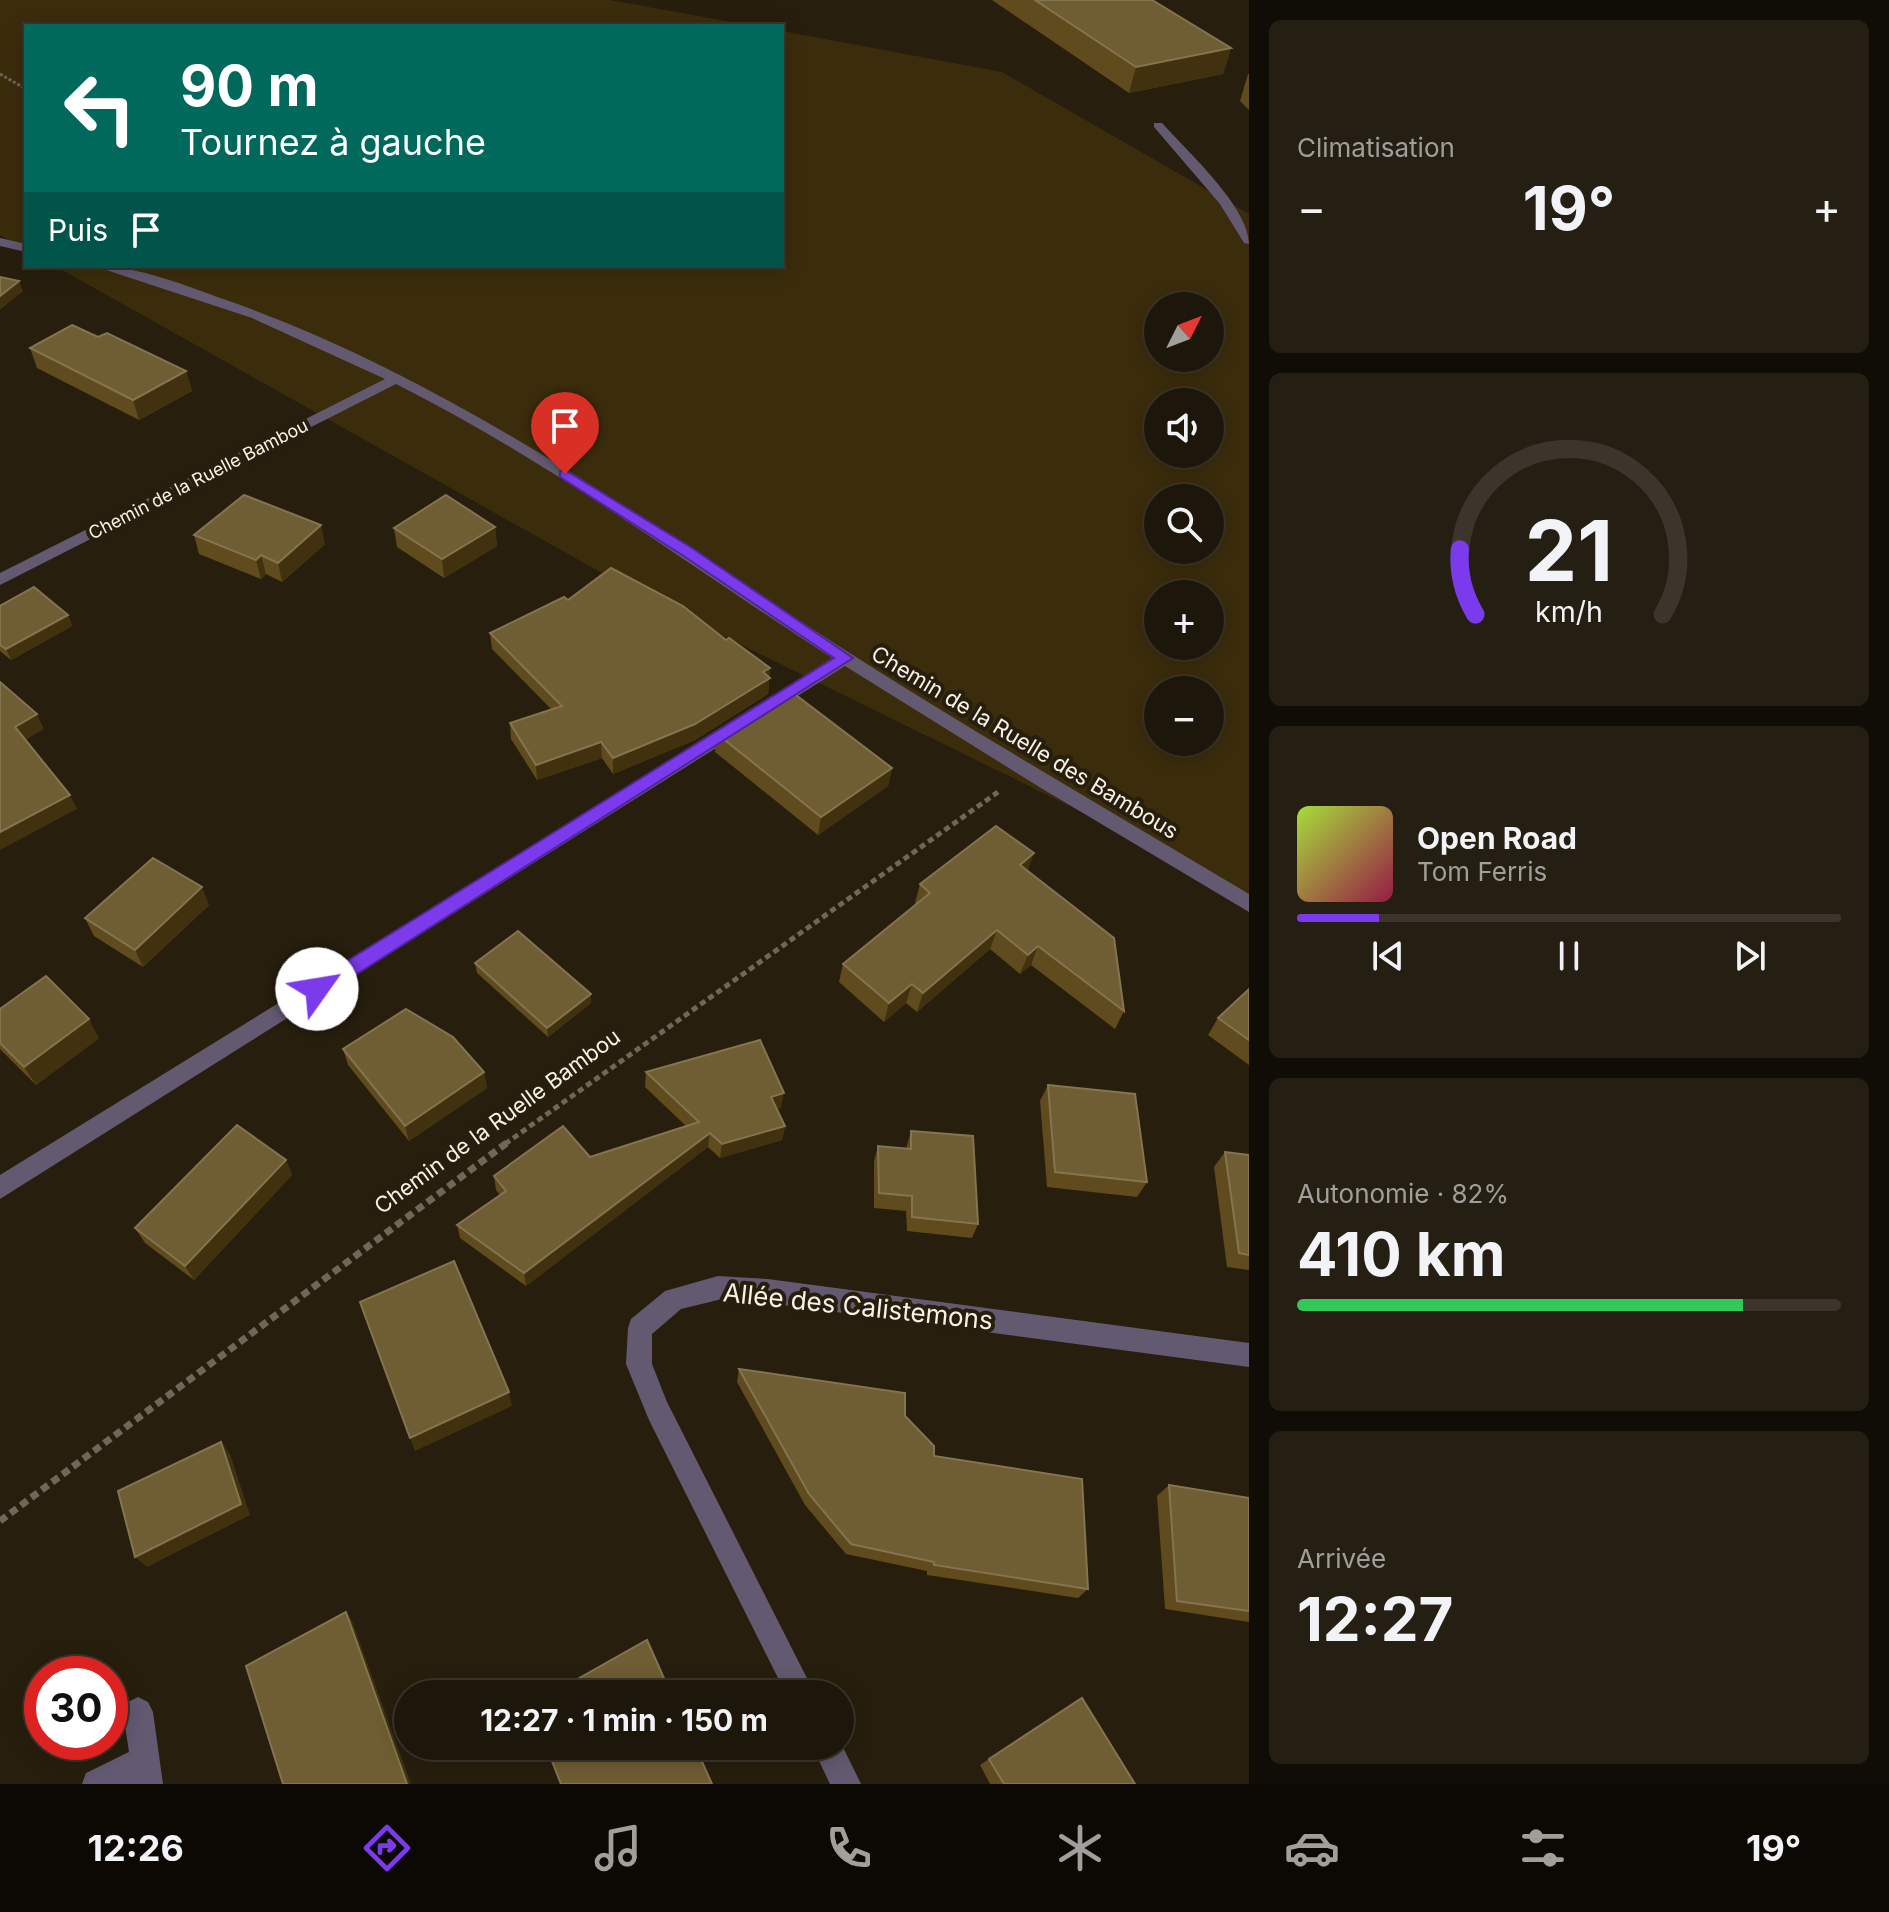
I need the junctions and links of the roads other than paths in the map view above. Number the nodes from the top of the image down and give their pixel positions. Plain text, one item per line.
1 (1158, 125) dead end
2 (1249, 240) edge
3 (0, 242) edge
4 (24, 248) edge
5 (109, 268) edge
6 (395, 379) junction
7 (0, 580) edge
8 (845, 658) junction
9 (1249, 904) edge
10 (0, 1188) edge
11 (1249, 1355) edge
12 (794, 1680) edge
13 (138, 1712) dead end
14 (834, 1760) edge
15 (147, 1772) edge
16 (97, 1784) edge
17 (846, 1784) edge

1 - 2 street
3 - 4 street
5 - 6 street, Chemin de la Ruelle des Bambous
6 - 7 street, Chemin de la Ruelle Bambou
6 - 8 street, Chemin de la Ruelle des Bambous
8 - 9 street, Chemin de la Ruelle des Bambous
8 - 10 street
11 - 12 street, Allée des Calistemons
13 - 15 street
14 - 17 street
15 - 16 street

